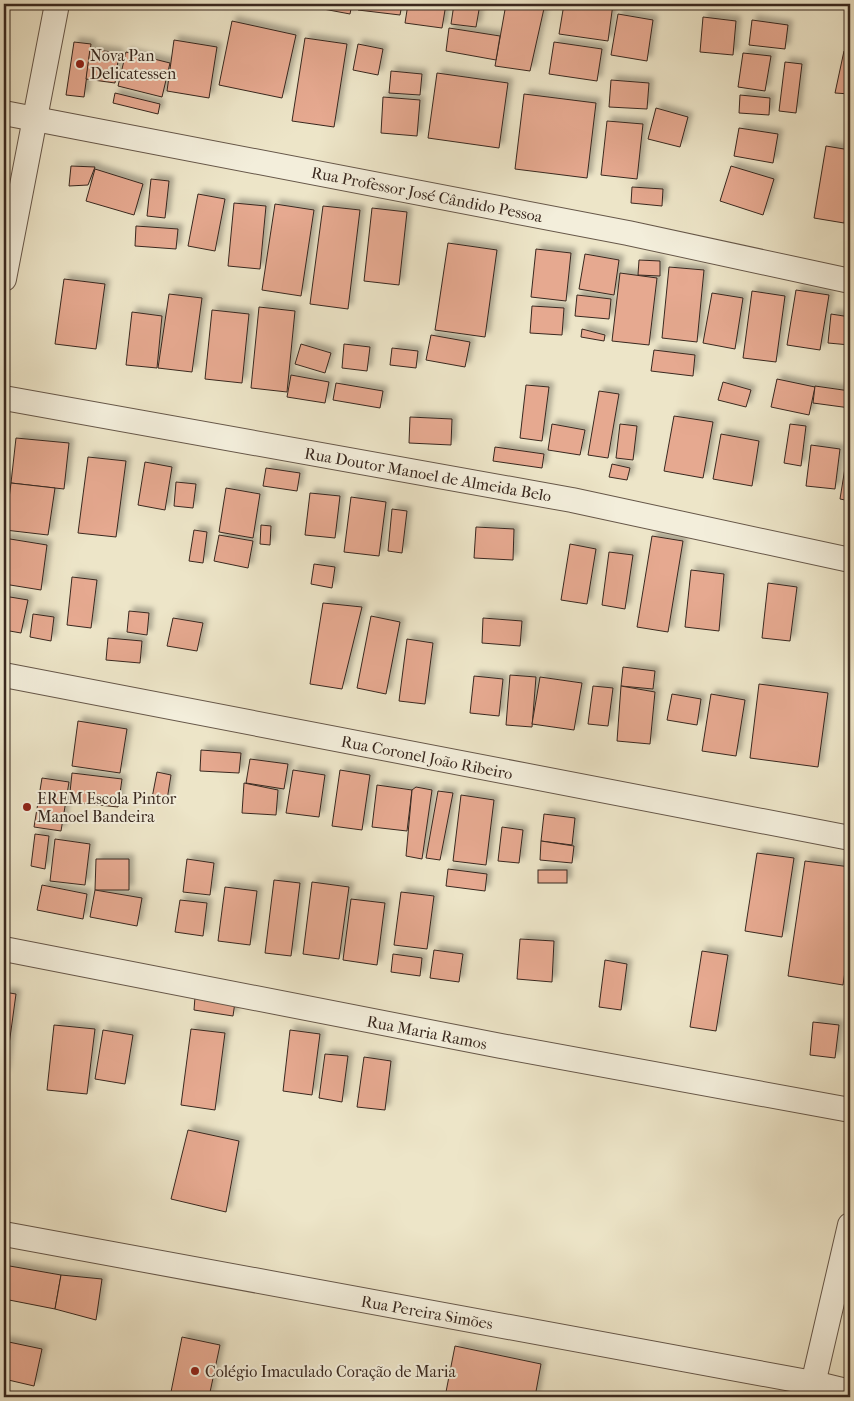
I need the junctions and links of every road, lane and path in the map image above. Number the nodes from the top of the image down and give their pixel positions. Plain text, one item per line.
1 (57, 4) edge
2 (4, 112) edge
3 (34, 118) junction
4 (4, 280) edge
5 (850, 281) edge
6 (4, 398) edge
7 (850, 560) edge
8 (4, 675) edge
9 (850, 838) edge
10 (4, 949) edge
11 (850, 1110) edge
12 (850, 1225) edge
13 (4, 1234) edge
14 (812, 1390) edge
15 (850, 1392) edge

1 - 3 street
2 - 3 street, Rua Professor José Cândido Pessoa
3 - 4 street
3 - 5 street, Rua Professor José Cândido Pessoa
6 - 7 street, Rua Doutor Manoel de Almeida Belo
8 - 9 street, Rua Coronel João Ribeiro
10 - 11 street, Rua Maria Ramos
12 - 14 street
13 - 14 street, Rua Pereira Simões
14 - 15 street, Rua Pereira Simões

